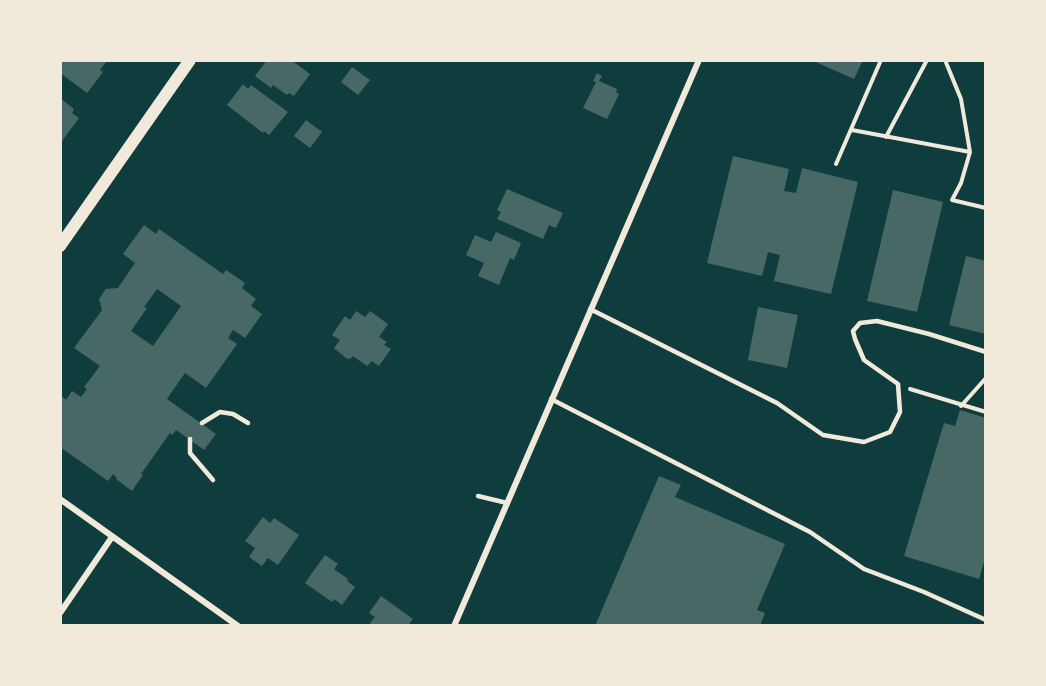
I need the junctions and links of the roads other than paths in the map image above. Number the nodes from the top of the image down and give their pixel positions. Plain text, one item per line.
1 (190, 60) edge
2 (699, 60) edge
3 (60, 246) edge
4 (590, 309) junction
5 (986, 352) edge
6 (551, 399) junction
7 (202, 423) dead end
8 (248, 423) dead end
9 (190, 439) dead end
10 (213, 480) dead end
11 (478, 496) dead end
12 (60, 499) edge
13 (507, 503) junction
14 (112, 537) junction
15 (60, 614) edge
16 (986, 620) edge
17 (238, 626) edge
18 (454, 626) edge

1 - 3 main road
2 - 4 street
4 - 5 lane
4 - 6 street
6 - 13 street
6 - 16 lane
7 - 8 lane
9 - 10 lane
11 - 13 lane
12 - 14 street
13 - 18 street
14 - 15 street
14 - 17 street

